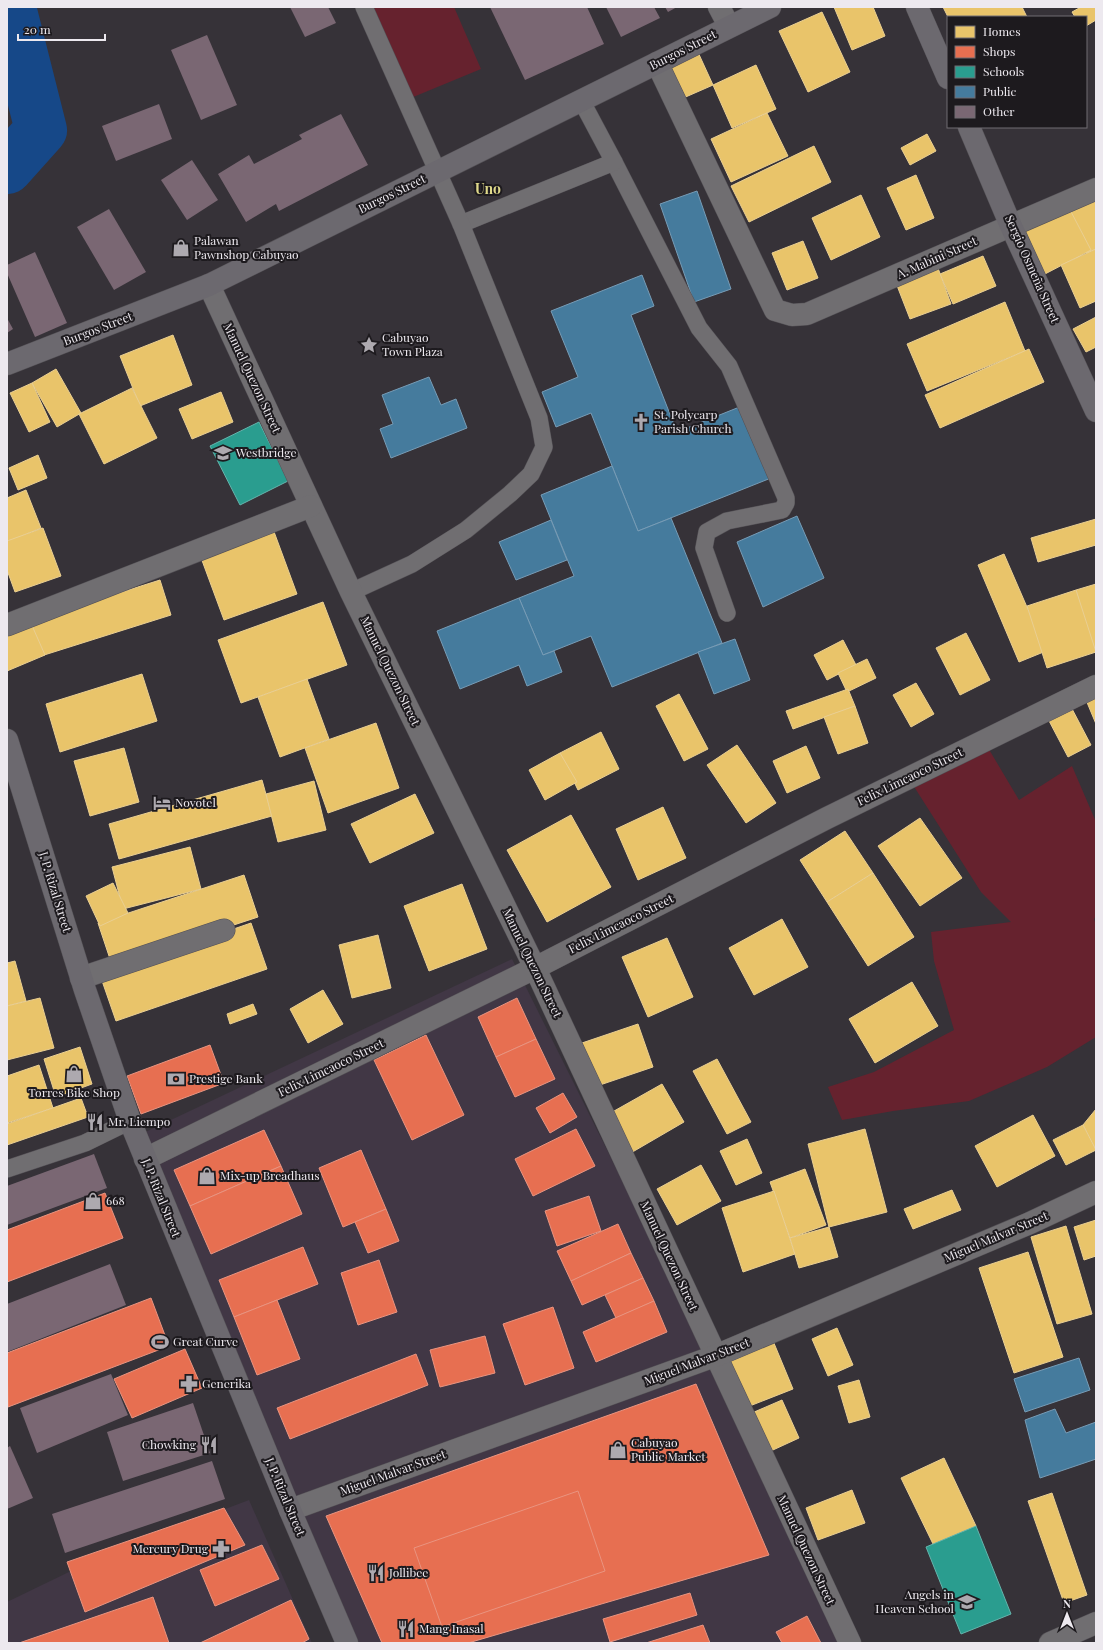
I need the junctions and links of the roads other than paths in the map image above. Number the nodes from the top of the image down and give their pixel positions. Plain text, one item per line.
1 (364, 7) edge
2 (719, 7) edge
3 (770, 7) edge
4 (917, 7) edge
5 (729, 26) junction
6 (657, 64) junction
7 (947, 76) edge
8 (581, 100) junction
9 (969, 128) edge
10 (614, 162) junction
11 (438, 172) junction
12 (1096, 189) edge
13 (461, 224) junction
14 (1011, 226) junction
15 (209, 285) junction
16 (7, 364) edge
17 (1096, 411) edge
18 (311, 506) junction
19 (352, 592) junction
20 (727, 613) dead end
21 (7, 625) edge
22 (1096, 686) edge
23 (7, 740) edge
24 (224, 930) dead end
25 (535, 968) junction
26 (81, 978) junction
27 (130, 1120) junction
28 (145, 1159) junction
29 (7, 1169) edge
30 (1096, 1192) edge
31 (715, 1356) junction
32 (290, 1510) junction
33 (1096, 1623) edge
34 (347, 1643) edge
35 (850, 1643) edge
36 (1050, 1643) edge

1 - 11 lane
2 - 5 street
3 - 5 street, Burgos Street
4 - 7 street
5 - 6 street, Burgos Street
6 - 8 street, Burgos Street
6 - 14 street, A. Mabini Street
8 - 10 lane
8 - 11 street, Burgos Street
9 - 14 street, Sergio Osmeña Street
10 - 13 lane
10 - 20 lane
11 - 13 lane
11 - 15 street, Burgos Street
12 - 14 street, A. Mabini Street
13 - 19 lane
14 - 17 street, Sergio Osmeña Street
15 - 16 street, Burgos Street
15 - 18 street, Manuel Quezon Street
18 - 19 street, Manuel Quezon Street
18 - 21 street
19 - 25 street, Manuel Quezon Street
22 - 25 street, Felix Limcaoco Street
23 - 26 street, J. P. Rizal Street
24 - 26 street
25 - 28 street, Felix Limcaoco Street
25 - 31 street, Manuel Quezon Street
26 - 27 street, J. P. Rizal Street
27 - 28 street, J. P. Rizal Street
27 - 29 lane
28 - 32 street, J. P. Rizal Street
30 - 31 street, Miguel Malvar Street
31 - 32 street, Miguel Malvar Street
31 - 35 street, Manuel Quezon Street
32 - 34 street, J. P. Rizal Street
33 - 36 street

